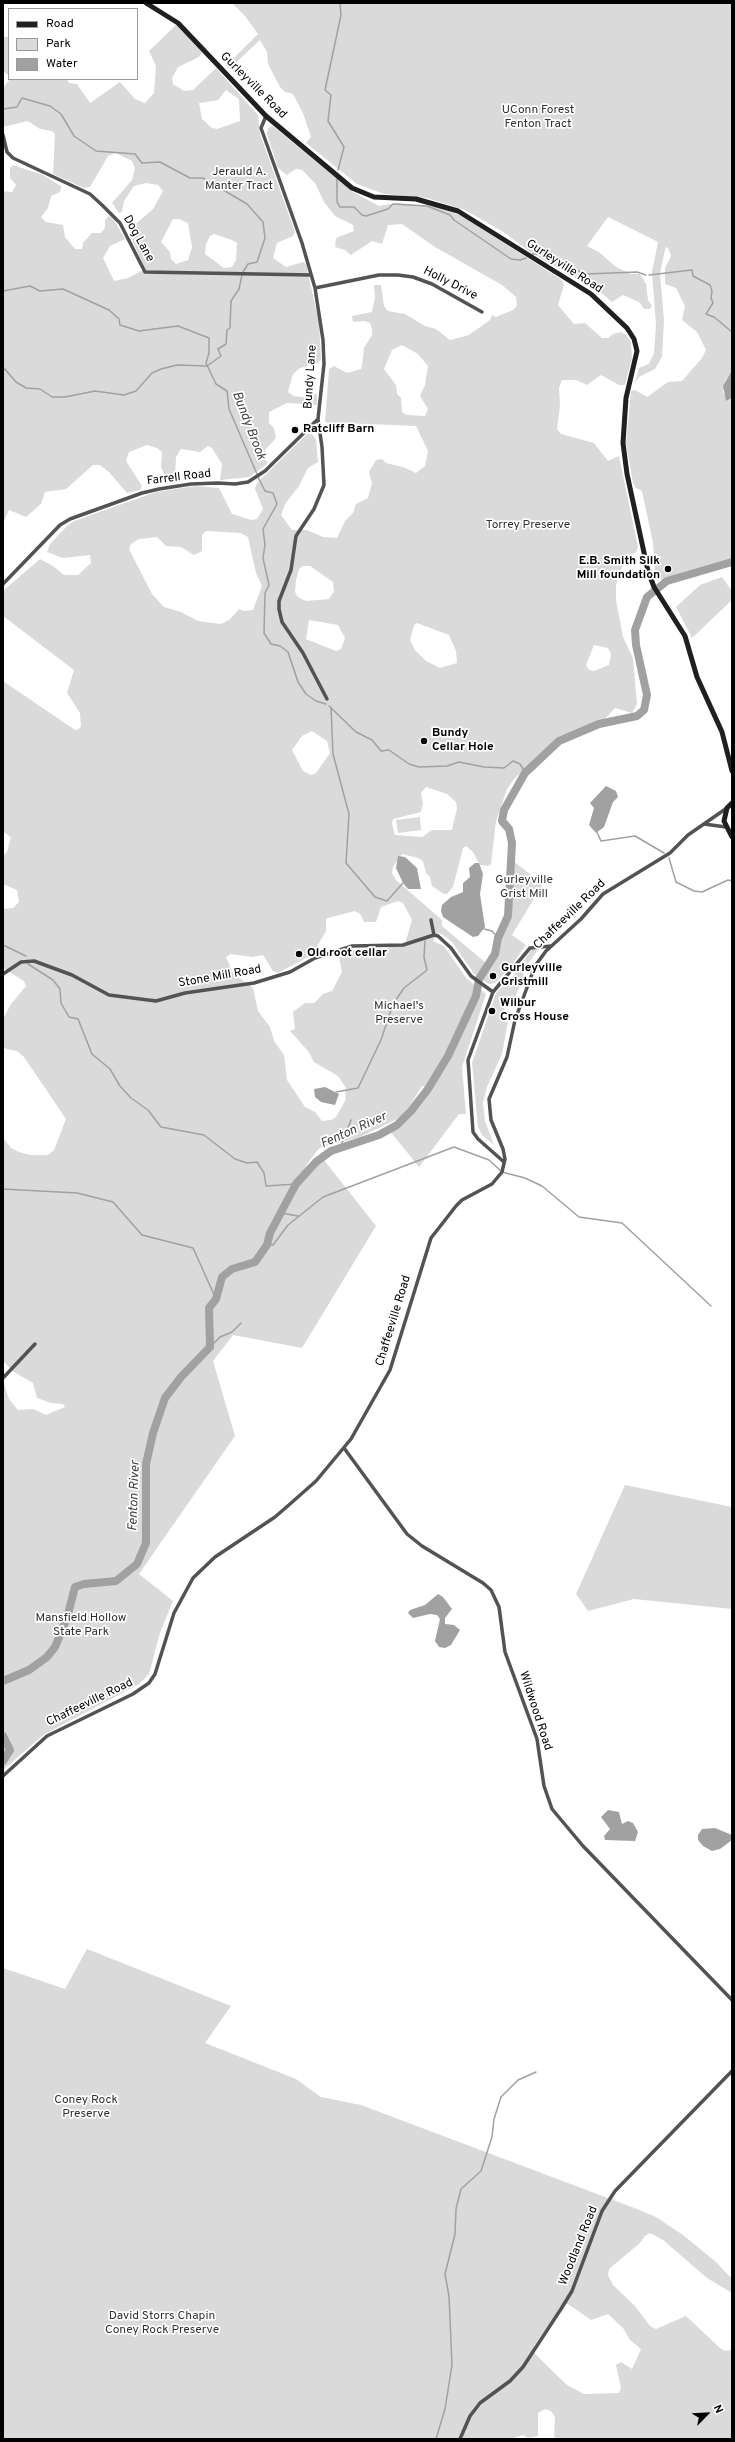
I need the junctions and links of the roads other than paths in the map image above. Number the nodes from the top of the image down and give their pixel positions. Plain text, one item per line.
1 (146, 3) edge
2 (266, 116) junction
3 (3, 135) edge
4 (311, 275) junction
5 (315, 288) junction
6 (482, 312) dead end
7 (318, 419) junction
8 (3, 584) edge
9 (327, 699) dead end
10 (732, 771) edge
11 (732, 803) edge
12 (727, 808) junction
13 (704, 824) junction
14 (726, 828) junction
15 (732, 837) edge
16 (431, 920) dead end
17 (434, 936) junction
18 (550, 946) junction
19 (3, 974) edge
20 (493, 992) junction
21 (504, 1162) junction
22 (35, 1344) dead end
23 (3, 1378) edge
24 (344, 1448) junction
25 (3, 1776) edge
26 (732, 2000) edge
27 (732, 2071) edge
28 (460, 2439) edge

1 - 2 street, Gurleyville Road
2 - 4 street, Bundy Lane
2 - 10 street, Gurleyville Road
3 - 4 street, Dog Lane
4 - 5 street, Bundy Lane
5 - 6 street, Holly Drive
5 - 7 street, Bundy Lane
7 - 8 street, Farrell Road
7 - 9 street, Bundy Lane
11 - 12 street
12 - 13 street, Chaffeeville Road
12 - 14 street
13 - 14 street
13 - 18 street, Chaffeeville Road
14 - 15 street
16 - 17 street
17 - 19 street, Stone Mill Road
17 - 20 street
18 - 20 street
18 - 21 street, Chaffeeville Road
20 - 21 street
21 - 24 street, Chaffeeville Road
22 - 23 street
24 - 25 street, Chaffeeville Road
24 - 26 street, Wildwood Road
27 - 28 street, Woodland Road

